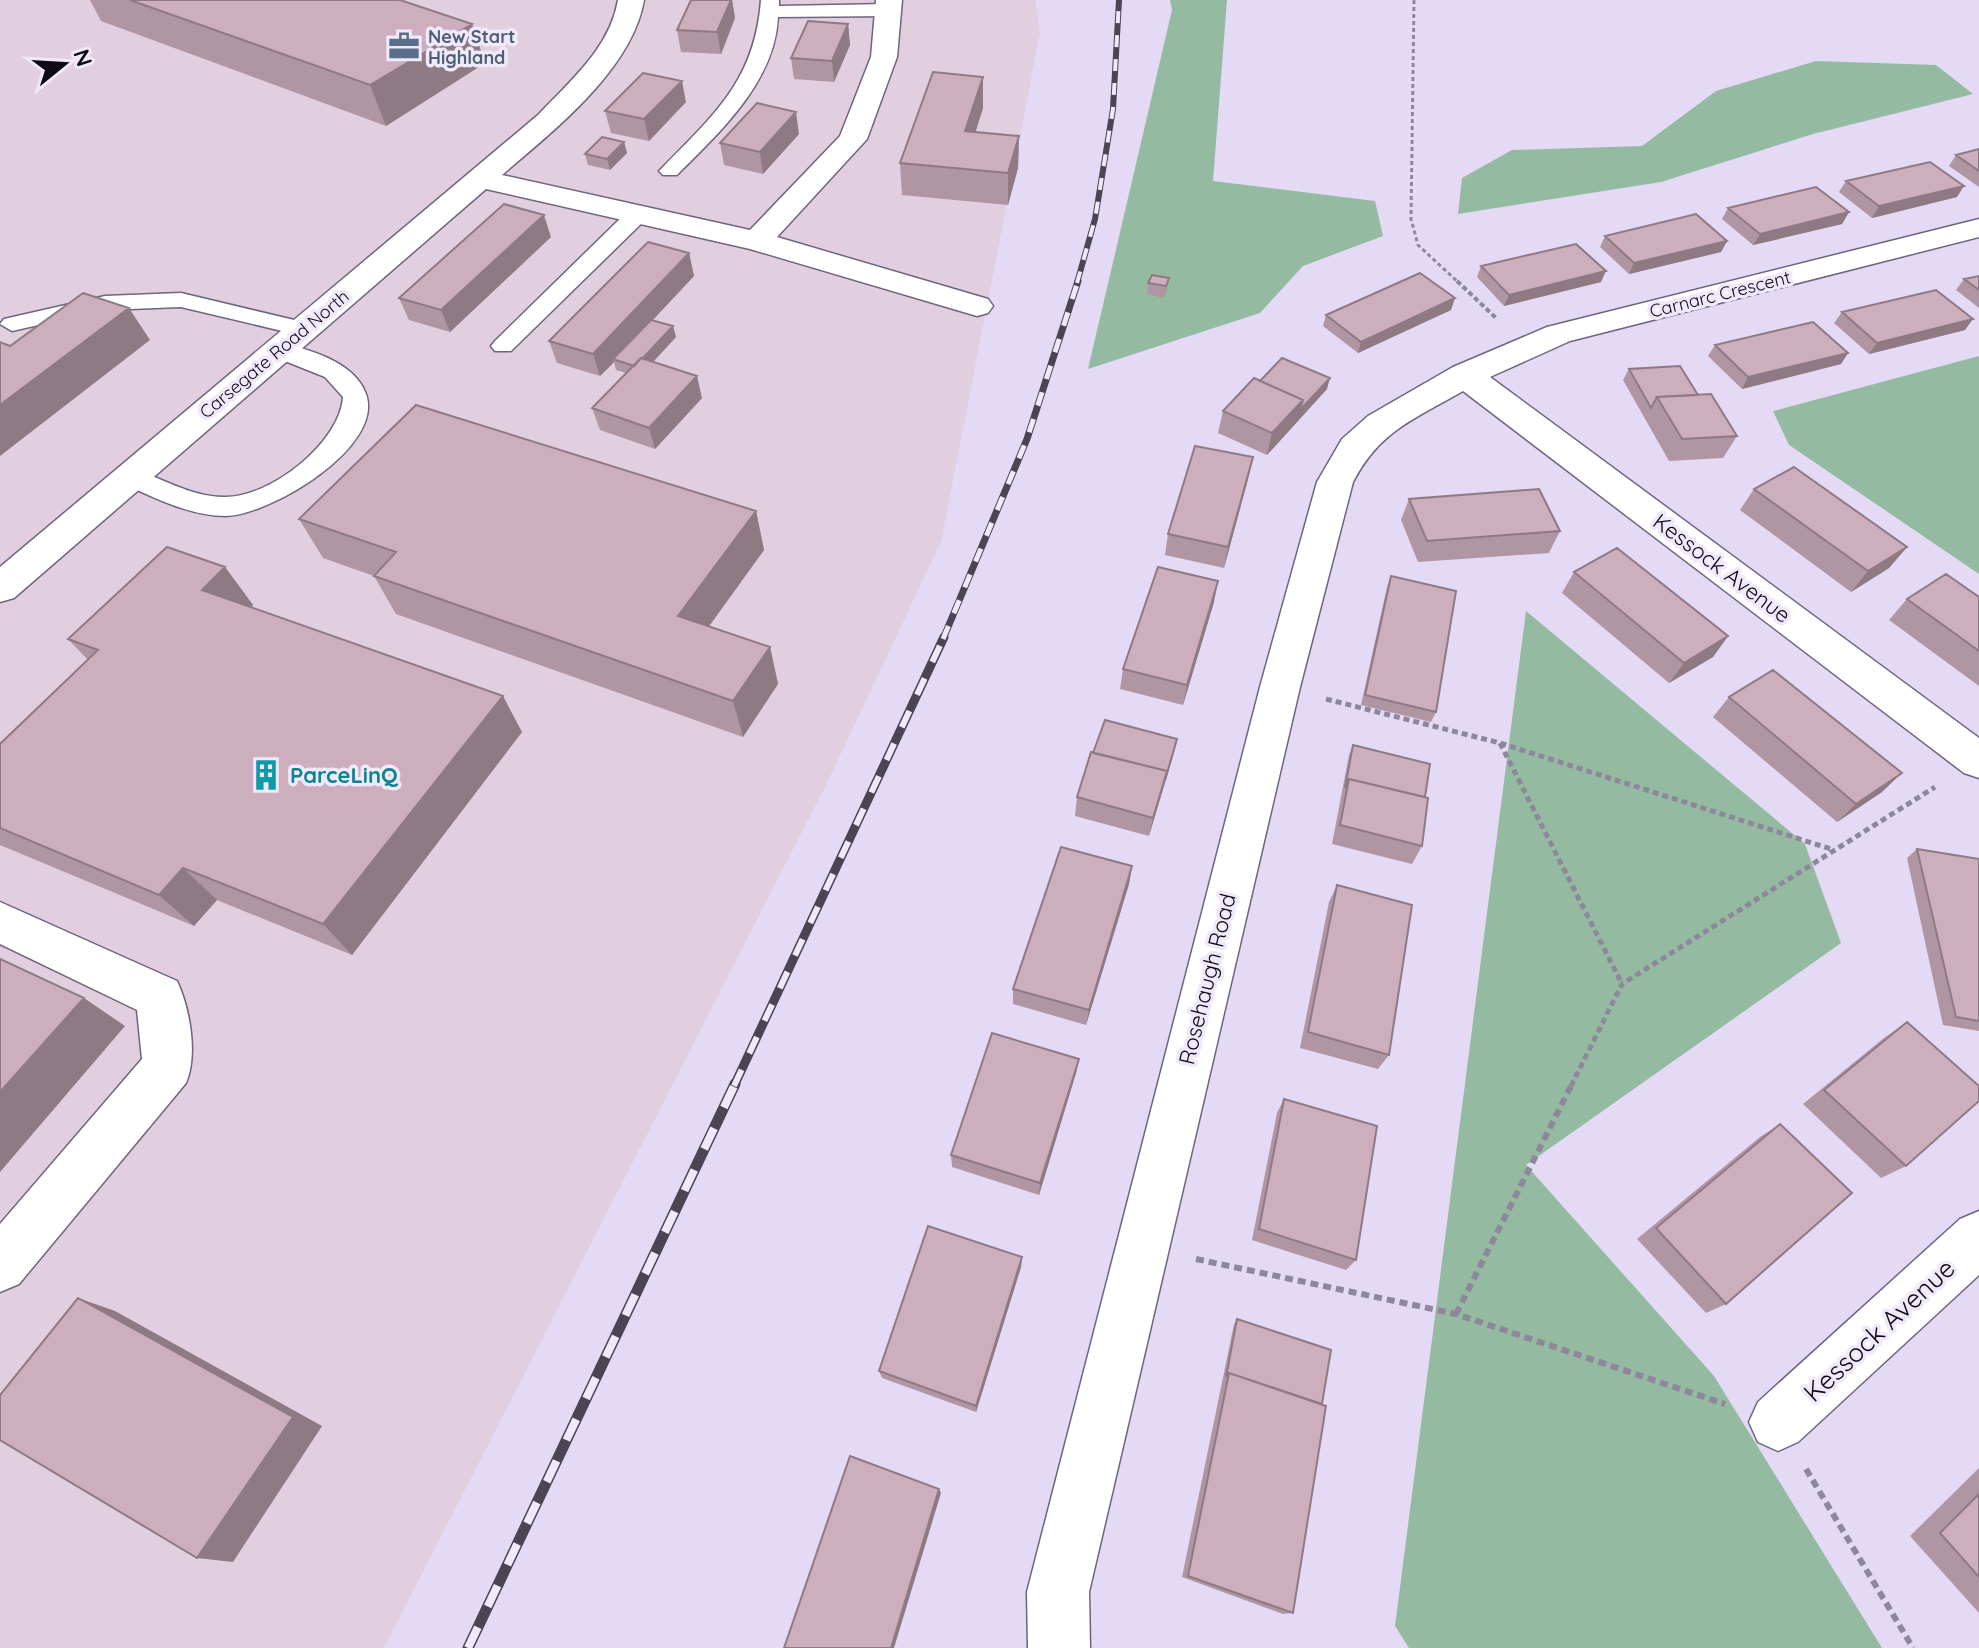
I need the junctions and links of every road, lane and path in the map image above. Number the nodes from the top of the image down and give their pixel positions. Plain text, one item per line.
1 (631, 0) edge
2 (1414, 0) edge
3 (888, 5) edge
4 (770, 6) edge
5 (670, 171) dead end
6 (480, 179) junction
7 (638, 214) junction
8 (1979, 228) edge
9 (757, 241) junction
10 (977, 306) dead end
11 (12, 324) dead end
12 (291, 340) junction
13 (503, 346) dead end
14 (1525, 347) junction
15 (1465, 375) junction
16 (130, 477) junction
17 (0, 588) edge
18 (1280, 687) junction
19 (1500, 743) junction
20 (1978, 760) edge
21 (1835, 850) junction
22 (0, 922) edge
23 (1622, 984) junction
24 (1979, 1238) edge
25 (1140, 1247) junction
26 (0, 1265) edge
27 (1456, 1314) junction
28 (1778, 1422) junction
29 (1059, 1648) edge
30 (1913, 1648) edge

1 - 6 street, Carsegate Road North
2 - 14 path
3 - 4 lane
3 - 9 street
4 - 5 lane
6 - 7 street
6 - 12 street, Carsegate Road North
7 - 9 street
7 - 13 lane
8 - 14 street, Carnarc Crescent
9 - 10 street
11 - 12 lane
12 - 16 street, Carsegate Road North
12 - 16 lane
14 - 15 street, Carnarc Crescent
15 - 18 street, Rosehaugh Road
15 - 20 street, Kessock Avenue
16 - 17 street, Carsegate Road North
18 - 19 path
18 - 25 street, Rosehaugh Road
19 - 21 path
19 - 23 path
20 - 21 path
21 - 23 path
22 - 26 street
23 - 27 path
24 - 28 street, Kessock Avenue
25 - 27 path
25 - 29 street, Rosehaugh Road
27 - 28 path
28 - 30 path

